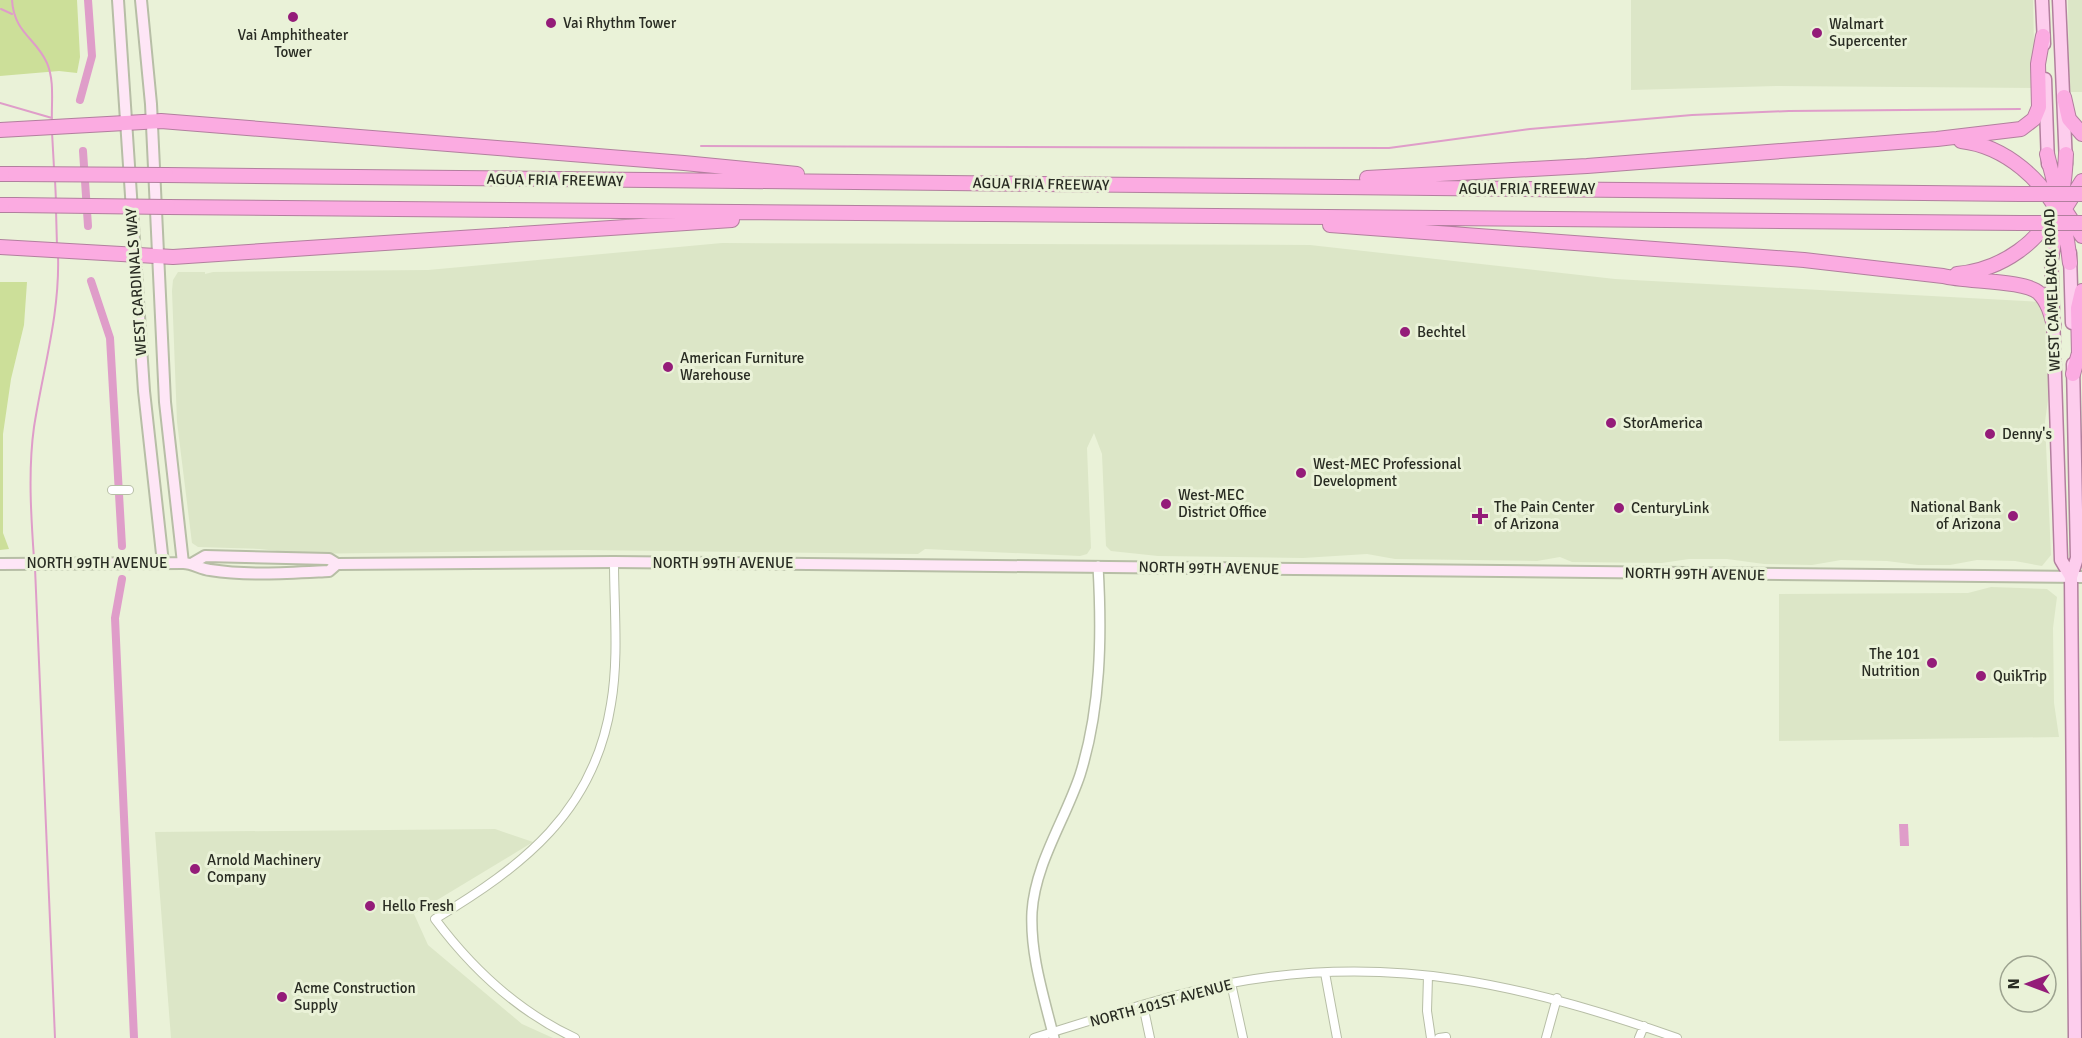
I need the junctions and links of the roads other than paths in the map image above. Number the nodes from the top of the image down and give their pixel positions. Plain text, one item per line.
1 (118, 0) edge
2 (141, 0) edge
3 (2042, 0) edge
4 (2059, 0) edge
5 (2043, 36) junction
6 (2064, 97) junction
7 (125, 122) junction
8 (151, 122) junction
9 (0, 130) edge
10 (2082, 134) edge
11 (1937, 139) junction
12 (2048, 154) joint
13 (2066, 154) joint
14 (0, 174) edge
15 (2082, 181) edge
16 (865, 182) junction
17 (1262, 185) junction
18 (2082, 194) edge
19 (0, 205) edge
20 (2062, 210) edge
21 (866, 213) junction
22 (1261, 216) junction
23 (2082, 236) edge
24 (0, 247) edge
25 (134, 256) junction
26 (158, 257) junction
27 (2051, 261) joint
28 (2070, 264) joint
29 (1943, 276) junction
30 (2082, 291) edge
31 (2054, 327) junction
32 (2073, 374) junction
33 (111, 490) dead end
34 (127, 490) dead end
35 (614, 562) junction
36 (5, 563) edge
37 (163, 563) junction
38 (188, 563) junction
39 (337, 564) junction
40 (1098, 566) junction
41 (2077, 577) edge
42 (1325, 973) junction
43 (1428, 976) junction
44 (1231, 983) junction
45 (1557, 998) junction
46 (1143, 1005) junction
47 (1644, 1026) junction
48 (1053, 1035) edge
49 (575, 1038) edge
50 (1034, 1038) edge
51 (1150, 1038) edge
52 (1243, 1038) edge
53 (1337, 1038) edge
54 (1431, 1038) edge
55 (1546, 1038) edge
56 (1639, 1038) edge
57 (1677, 1038) edge
58 (2075, 1038) edge

1 - 7 main road, WEST CARDINALS WAY
2 - 8 main road, WEST CARDINALS WAY
3 - 5 main road
4 - 6 main road
5 - 11 highway
5 - 12 main road
6 - 10 highway
6 - 13 main road
7 - 8 highway
7 - 9 highway
7 - 25 main road, WEST CARDINALS WAY
8 - 16 highway
8 - 26 main road, WEST CARDINALS WAY
11 - 17 highway
11 - 20 highway
12 - 20 highway
13 - 20 highway
14 - 16 highway, AGUA FRIA FREEWAY, bridge
15 - 20 highway
16 - 17 highway, AGUA FRIA FREEWAY
17 - 18 highway, AGUA FRIA FREEWAY, bridge
19 - 21 highway, AGUA FRIA FREEWAY, bridge
20 - 22 highway, AGUA FRIA FREEWAY, bridge
20 - 23 highway
20 - 27 highway
20 - 28 highway
20 - 29 highway
21 - 22 highway, AGUA FRIA FREEWAY
21 - 26 highway
22 - 29 highway
24 - 25 highway
25 - 26 highway
25 - 37 main road, WEST CARDINALS WAY
26 - 38 main road, WEST CARDINALS WAY
27 - 31 main road, WEST CAMELBACK ROAD
28 - 32 main road, WEST CAMELBACK ROAD
29 - 31 highway
30 - 32 highway
31 - 41 main road, WEST CAMELBACK ROAD
32 - 41 main road, WEST CAMELBACK ROAD
33 - 34 street
35 - 39 main road, NORTH 99TH AVENUE
35 - 40 main road, NORTH 99TH AVENUE
35 - 49 street
36 - 37 main road, NORTH 99TH AVENUE
37 - 38 main road, NORTH 99TH AVENUE
38 - 39 main road, NORTH 99TH AVENUE
38 - 39 main road, NORTH 99TH AVENUE
40 - 41 main road, NORTH 99TH AVENUE
40 - 48 street
41 - 58 main road, WEST CAMELBACK ROAD
42 - 43 street, NORTH 101ST AVENUE
42 - 44 street, NORTH 101ST AVENUE
42 - 53 street
43 - 45 street, NORTH 101ST AVENUE
43 - 54 street
44 - 46 street, NORTH 101ST AVENUE
44 - 52 street
45 - 47 street, NORTH 101ST AVENUE
45 - 55 street
46 - 48 street, NORTH 101ST AVENUE
46 - 51 street
47 - 56 street
47 - 57 street, NORTH 101ST AVENUE
48 - 50 street, NORTH 101ST AVENUE

